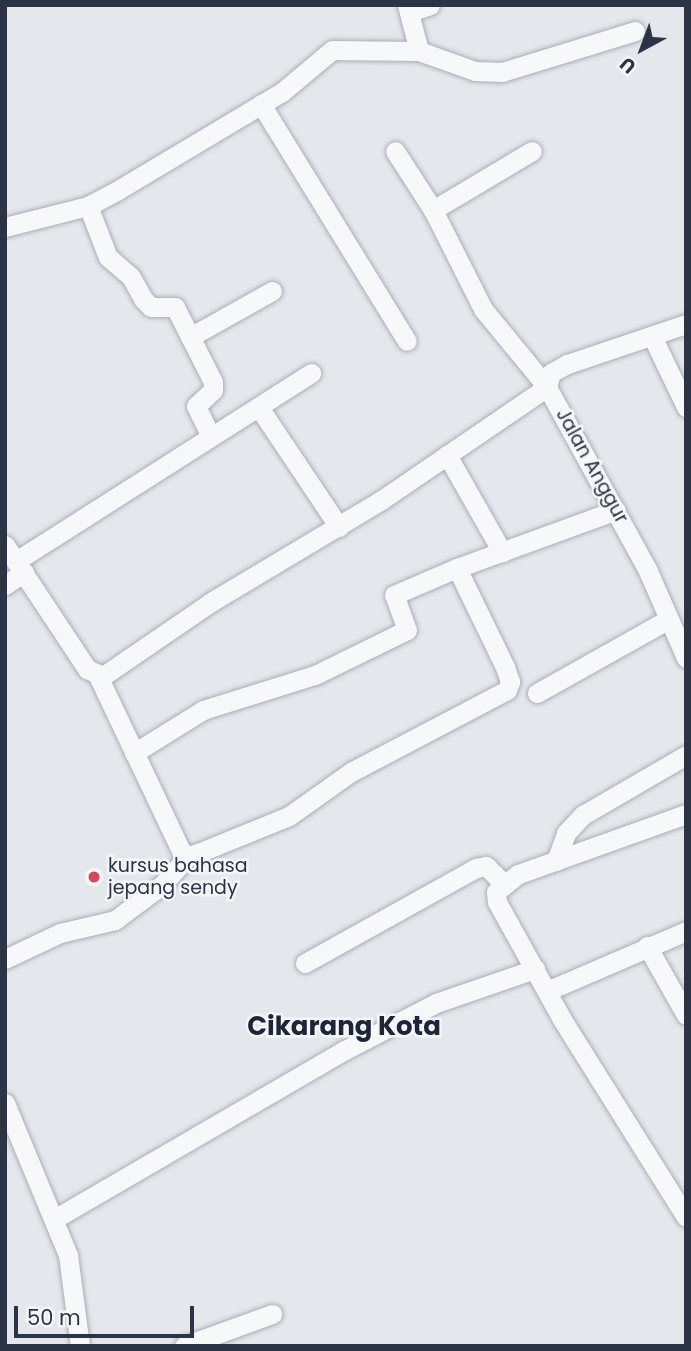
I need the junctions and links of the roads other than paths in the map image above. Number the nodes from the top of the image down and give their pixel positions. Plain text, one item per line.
1 (430, 5) edge
2 (408, 9) edge
3 (635, 32) dead end
4 (419, 51) junction
5 (261, 104) junction
6 (395, 151) dead end
7 (532, 151) dead end
8 (89, 206) junction
9 (433, 210) junction
10 (5, 227) edge
11 (272, 291) dead end
12 (686, 324) edge
13 (652, 336) junction
14 (190, 337) junction
15 (407, 341) dead end
16 (312, 373) dead end
17 (547, 387) junction
18 (686, 407) edge
19 (260, 409) junction
20 (211, 437) junction
21 (447, 455) junction
22 (616, 510) junction
23 (339, 527) junction
24 (502, 552) junction
25 (15, 559) edge
26 (457, 568) junction
27 (5, 585) edge
28 (669, 619) junction
29 (686, 658) edge
30 (98, 677) junction
31 (537, 693) dead end
32 (134, 753) junction
33 (686, 755) edge
34 (686, 814) edge
35 (188, 856) junction
36 (556, 860) junction
37 (503, 883) junction
38 (686, 931) edge
39 (647, 946) junction
40 (5, 959) edge
41 (305, 963) dead end
42 (535, 969) junction
43 (547, 991) junction
44 (686, 1015) edge
45 (5, 1103) edge
46 (686, 1217) edge
47 (56, 1219) junction
48 (272, 1314) dead end
49 (80, 1346) edge
50 (184, 1346) edge

1 - 2 street
2 - 4 street
3 - 4 street
4 - 5 street
5 - 8 street
5 - 15 street
6 - 9 street
7 - 9 street
8 - 10 street
8 - 14 street
9 - 17 street
11 - 14 street
12 - 13 street, Jalan Anggur
13 - 17 street, Jalan Anggur
13 - 18 street
14 - 20 street
16 - 19 street
17 - 21 street
17 - 22 street, Jalan Anggur
19 - 20 street
19 - 23 street
20 - 25 street
21 - 23 street
21 - 24 street
22 - 24 street
22 - 28 street, Jalan Anggur
23 - 30 street
24 - 26 street
25 - 27 street
25 - 30 street
26 - 32 street
26 - 35 street
28 - 29 street, Jalan Anggur
28 - 31 street
30 - 32 street
32 - 35 street
33 - 36 street
34 - 36 street
35 - 40 street
36 - 37 street
37 - 41 street
37 - 42 street
38 - 39 street
39 - 43 street
39 - 44 street
42 - 43 street
42 - 47 street
43 - 46 street
45 - 47 street
47 - 49 street
48 - 50 street

